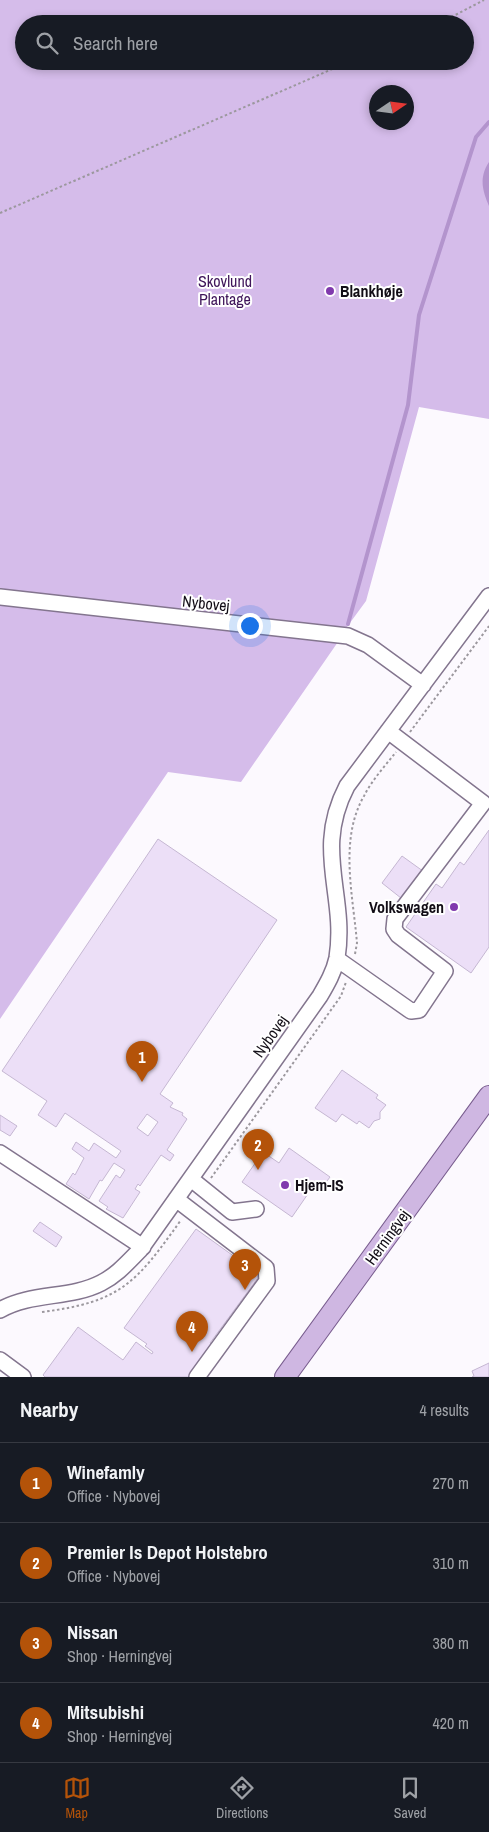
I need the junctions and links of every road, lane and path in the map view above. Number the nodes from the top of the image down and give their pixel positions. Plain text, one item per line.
1 (484, 0) edge
2 (455, 15) edge
3 (330, 70) edge
4 (0, 213) edge
5 (489, 596) edge
6 (0, 597) edge
7 (484, 613) edge
8 (489, 626) edge
9 (423, 685) junction
10 (388, 731) junction
11 (402, 743) junction
12 (337, 959) junction
13 (351, 970) junction
14 (489, 1096) edge
15 (0, 1153) edge
16 (191, 1179) junction
17 (203, 1190) junction
18 (176, 1199) junction
19 (189, 1209) junction
20 (256, 1209) dead end
21 (143, 1246) junction
22 (0, 1310) edge
23 (36, 1312) dead end
24 (0, 1360) edge
25 (200, 1374) edge
26 (23, 1377) edge
27 (285, 1377) edge

1 - 2 path
3 - 4 path
5 - 7 street, Nybovej
6 - 9 street, Nybovej
7 - 9 street, Nybovej
8 - 11 path
9 - 10 street, Nybovej
10 - 11 street
10 - 12 street, Nybovej
11 - 13 path
11 - 13 street
12 - 13 street
12 - 16 street, Nybovej
13 - 17 path
14 - 27 main road, Herningvej
15 - 21 street
16 - 17 street
16 - 18 street, Nybovej
17 - 20 street
18 - 19 street
18 - 21 street, Nybovej
19 - 23 path
19 - 25 street
21 - 22 street, Nybovej
24 - 26 street

